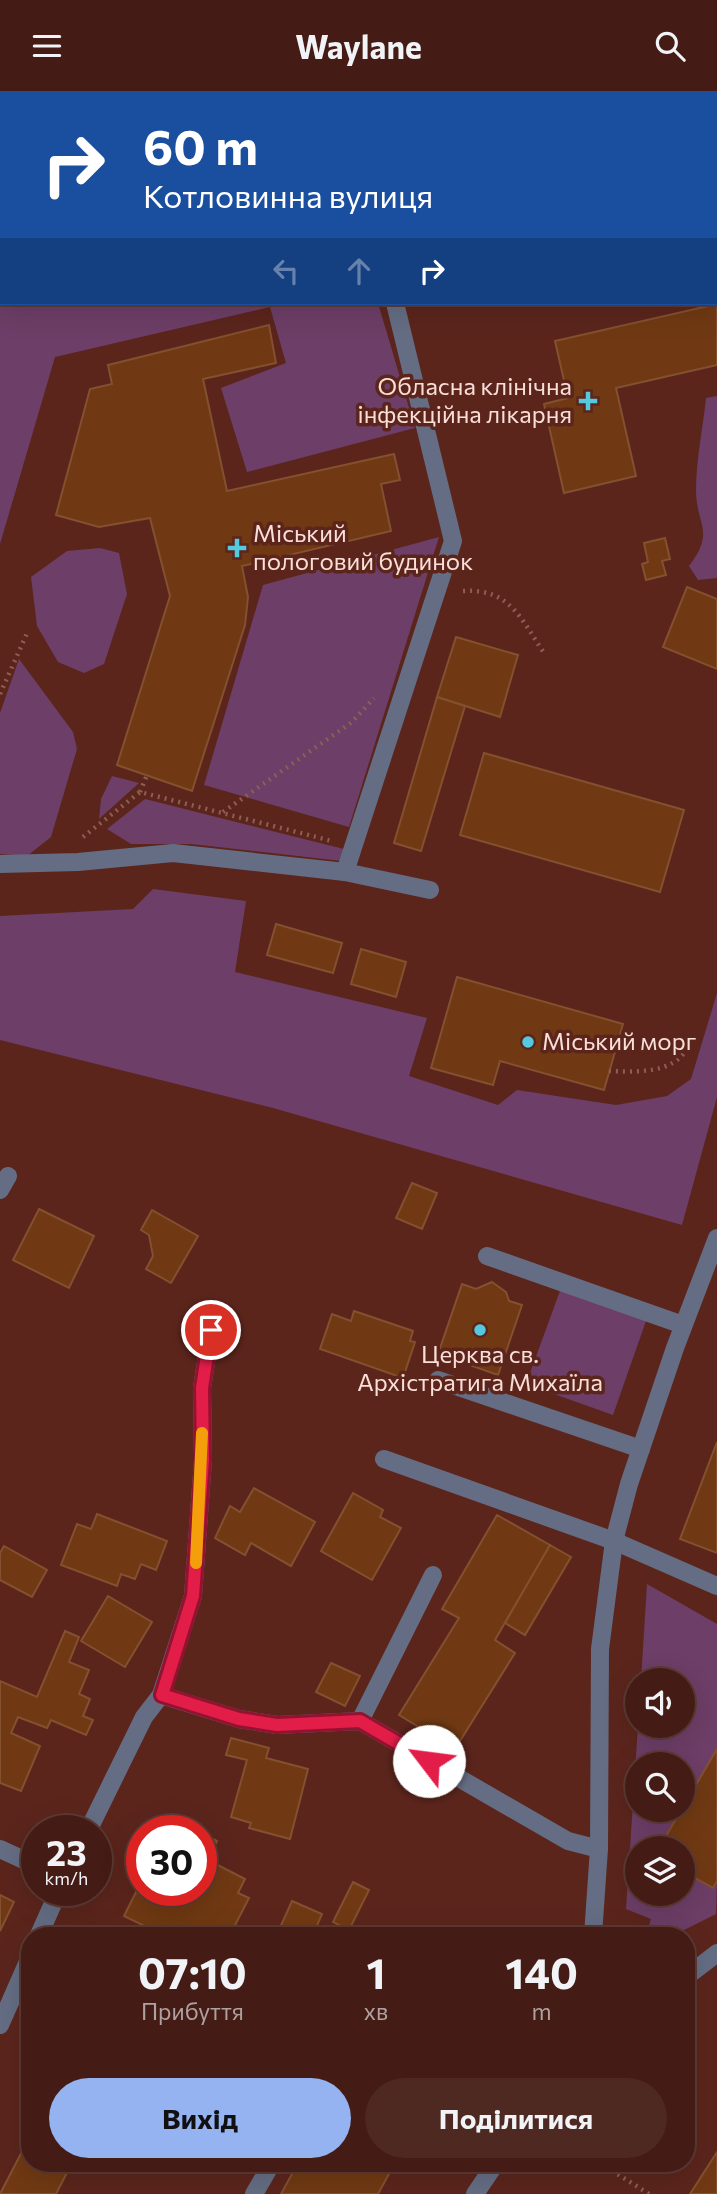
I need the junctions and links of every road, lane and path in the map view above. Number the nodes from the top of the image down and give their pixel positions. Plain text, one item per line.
1 (395, 305) edge
2 (436, 593) junction
3 (28, 631) dead end
4 (544, 653) dead end
5 (380, 691) dead end
6 (0, 694) edge
7 (147, 775) dead end
8 (140, 792) junction
9 (222, 813) junction
10 (79, 840) dead end
11 (354, 846) junction
12 (0, 864) edge
13 (345, 872) junction
14 (430, 890) dead end
15 (687, 1048) dead end
16 (609, 1071) dead end
17 (717, 1238) edge
18 (486, 1256) dead end
19 (683, 1325) junction
20 (211, 1330) dead end
21 (438, 1380) dead end
22 (641, 1449) junction
23 (384, 1459) dead end
24 (614, 1541) junction
25 (433, 1575) dead end
26 (717, 1586) edge
27 (162, 1695) junction
28 (360, 1721) junction
29 (96, 1815) edge
30 (0, 1849) edge
31 (599, 1849) junction
32 (21, 1858) edge
33 (52, 1906) edge
34 (43, 1927) edge
35 (594, 1927) edge
36 (717, 1953) edge
37 (695, 1970) edge
38 (21, 1977) edge
39 (0, 2025) edge
40 (267, 2172) edge
41 (490, 2172) edge
42 (614, 2172) edge
43 (254, 2194) edge
44 (475, 2194) edge
45 (649, 2194) edge

1 - 2 street
2 - 4 path
2 - 11 street
3 - 6 path
5 - 9 path
7 - 8 path
8 - 9 path
8 - 10 path
9 - 11 path
11 - 13 street
12 - 13 street
13 - 14 street
15 - 16 path
17 - 19 street
18 - 19 street
19 - 22 street
20 - 27 street
21 - 22 street
22 - 24 street
23 - 24 street
24 - 26 street
24 - 31 street
25 - 28 street
27 - 28 street
27 - 29 street
28 - 31 street
30 - 32 street
31 - 35 street
33 - 34 street
36 - 37 street
38 - 39 street
40 - 43 street
41 - 44 street
42 - 45 path

